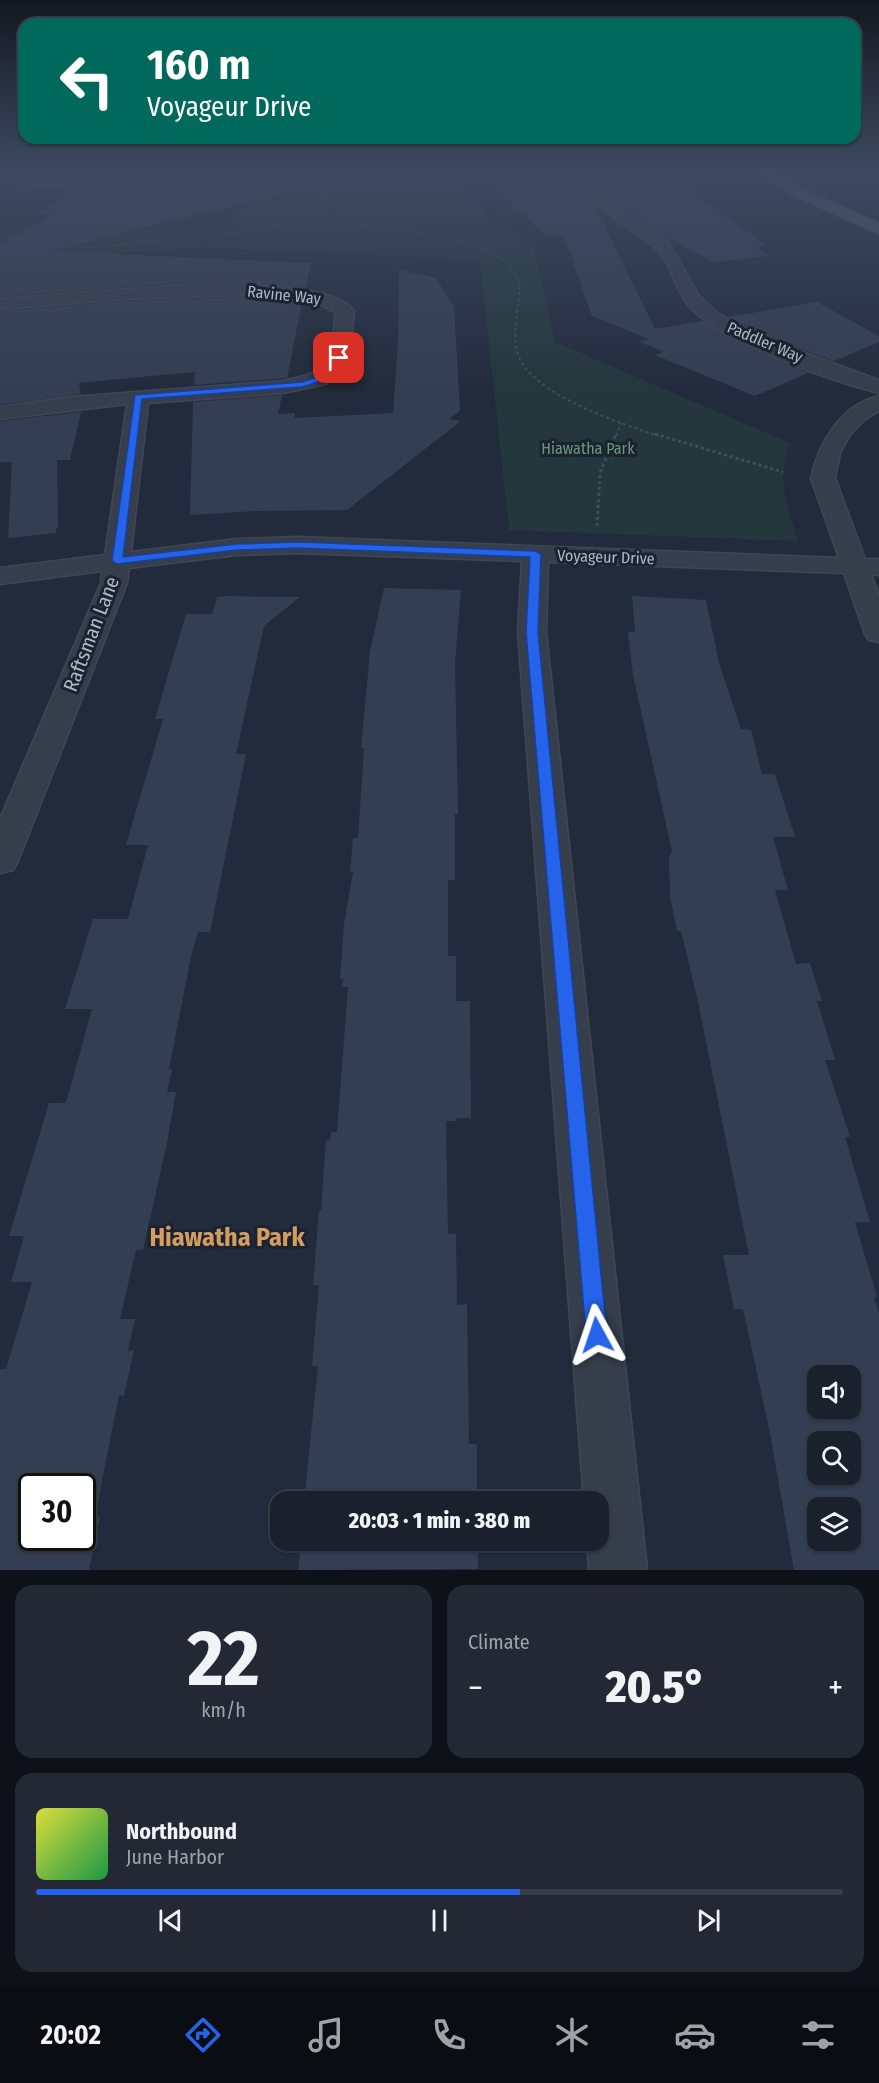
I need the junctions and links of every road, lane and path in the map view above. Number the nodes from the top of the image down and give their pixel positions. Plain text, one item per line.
1 (52, 244) edge
2 (121, 244) edge
3 (468, 244) edge
4 (662, 244) edge
5 (0, 304) edge
6 (879, 387) edge
7 (138, 397) junction
8 (879, 402) edge
9 (0, 413) edge
10 (621, 423) junction
11 (783, 472) dead end
12 (535, 554) junction
13 (596, 556) junction
14 (117, 561) junction
15 (866, 566) edge
16 (0, 576) edge
17 (879, 634) edge
18 (0, 861) edge
19 (618, 1570) edge

1 - 2 path
3 - 10 path
4 - 6 street, Paddler Way
5 - 7 street, Ravine Way
7 - 9 street, Ravine Way
7 - 14 street, Raftsman Lane
8 - 15 street
10 - 11 path
10 - 13 path
12 - 13 street, Voyageur Drive
12 - 14 street, Voyageur Drive
12 - 19 street
13 - 15 street, Voyageur Drive
14 - 16 street, Voyageur Drive
14 - 18 street, Raftsman Lane
15 - 17 street

